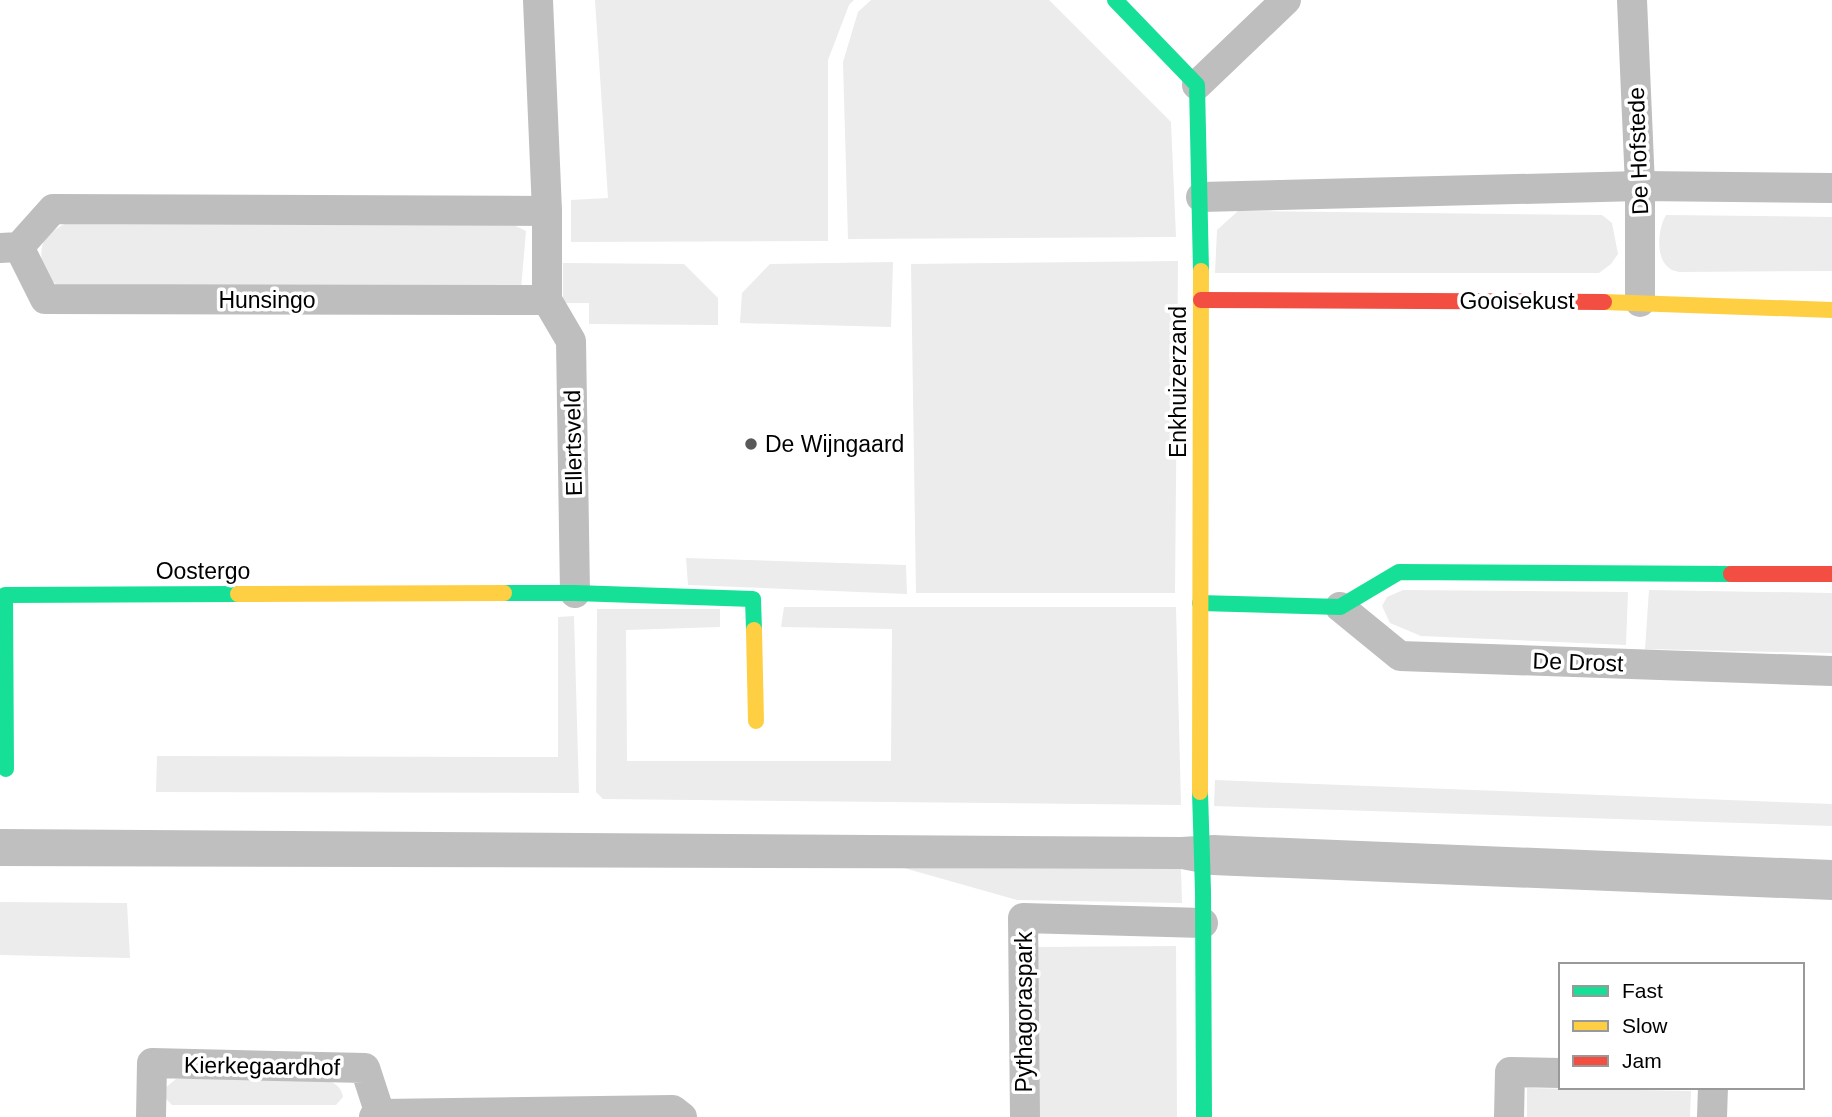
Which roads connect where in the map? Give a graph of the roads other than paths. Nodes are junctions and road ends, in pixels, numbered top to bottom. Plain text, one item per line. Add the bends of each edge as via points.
1 (538, 0) edge
2 (1115, 0) edge
3 (1286, 0) edge
4 (1632, 0) edge
5 (1197, 85) junction
6 (1640, 186) junction
7 (1832, 188) edge
8 (1201, 197) junction
9 (547, 211) junction
10 (10, 248) edge
11 (547, 300) junction
12 (1201, 300) junction
13 (1640, 302) junction
14 (1832, 310) edge
15 (1832, 574) edge
16 (575, 593) junction
17 (3, 595) edge
18 (1200, 603) junction
19 (1340, 607) junction
20 (1832, 671) edge
21 (756, 720) dead end
22 (6, 769) dead end
23 (1203, 923) junction
24 (1559, 1073) edge
25 (1713, 1089) edge
26 (377, 1115) edge
27 (151, 1117) edge
28 (682, 1117) edge
29 (1025, 1117) edge
30 (1204, 1117) edge
31 (1509, 1117) edge
32 (1712, 1117) edge

1 - 9 street
2 - 5 street
3 - 5 street
4 - 6 street, De Hofstede
5 - 8 street, Enkhuizerzand
6 - 7 street
6 - 8 street
6 - 13 street, De Hofstede
8 - 12 street, Enkhuizerzand
9 - 10 street, Hunsingo via 53,209
9 - 11 street
10 - 11 street, Hunsingo via 45,299
11 - 16 street, Ellertsveld via 571,341
12 - 13 street, Gooisekust
12 - 18 street, Enkhuizerzand
13 - 14 street, Gooisekust
15 - 19 street via 1399,572
16 - 17 street, Oostergo
16 - 21 street via 753,599
17 - 22 street, Oostergo
18 - 19 street
18 - 23 street, Enkhuizerzand
19 - 20 street, De Drost via 1400,656
23 - 29 street, Pythagoraspark via 1023,918
23 - 30 street
24 - 31 street via 1510,1072
25 - 32 street
26 - 27 street, Kierkegaardhof via 365,1068 152,1063
26 - 28 street, Kierkegaardhof via 673,1110

